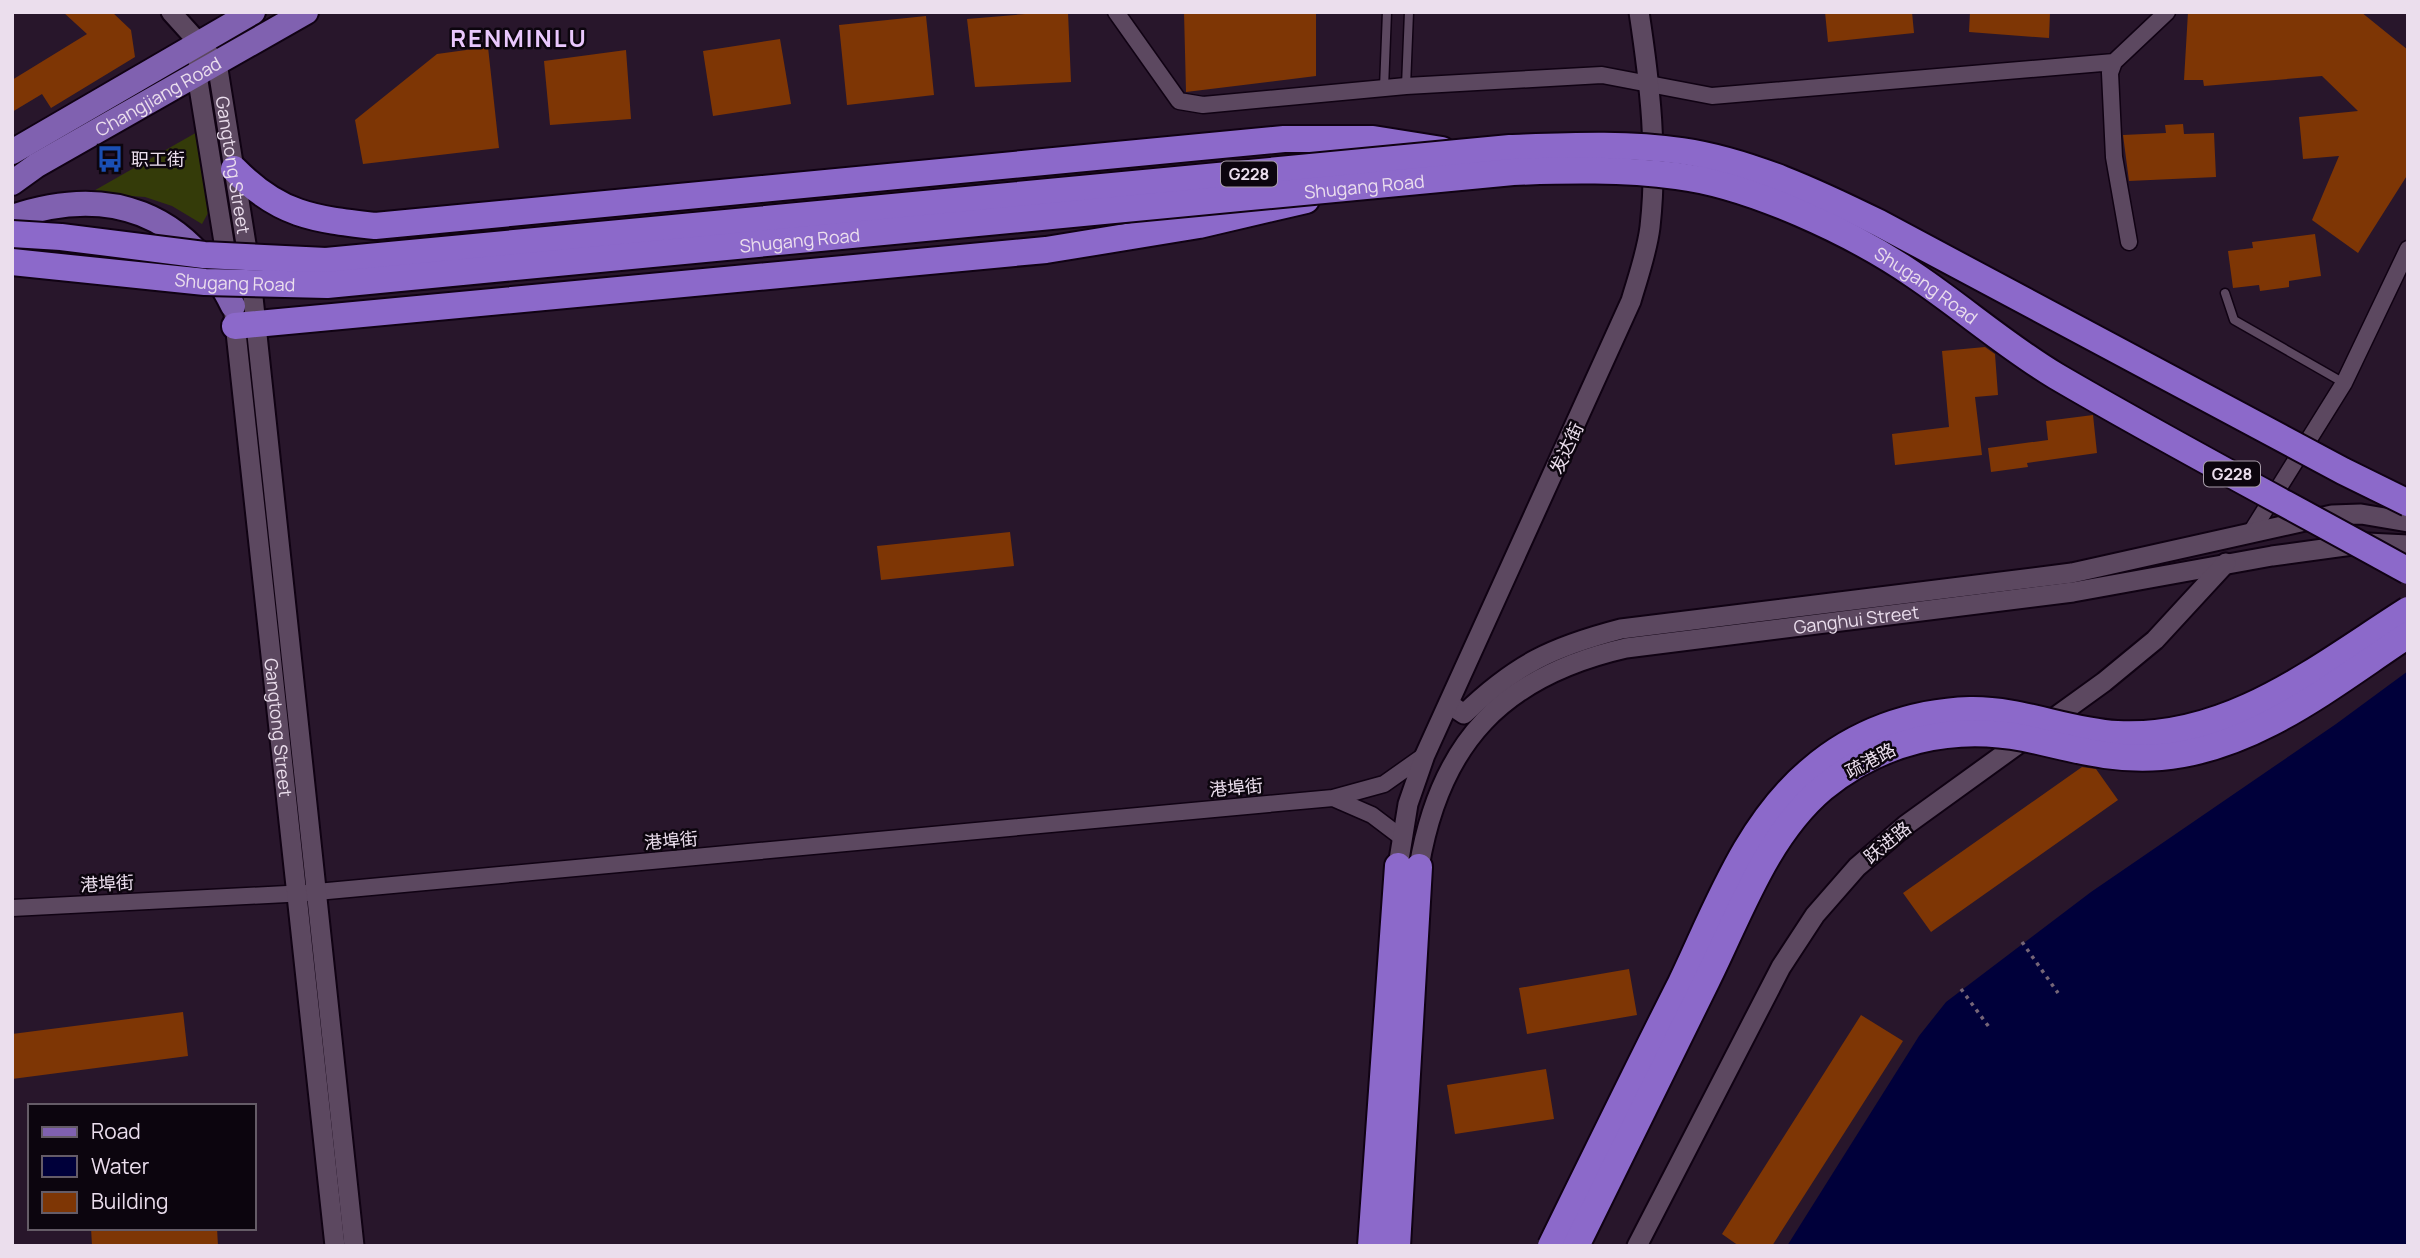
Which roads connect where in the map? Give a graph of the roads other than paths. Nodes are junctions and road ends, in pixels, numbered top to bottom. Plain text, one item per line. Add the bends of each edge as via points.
1 (171, 12) edge
2 (253, 12) edge
3 (306, 12) edge
4 (1116, 12) edge
5 (1387, 12) edge
6 (1409, 12) edge
7 (1639, 12) edge
8 (2167, 12) edge
9 (201, 43) junction
10 (2114, 62) junction
11 (207, 69) junction
12 (1650, 85) junction
13 (1406, 86) junction
14 (1384, 88) junction
15 (12, 152) edge
16 (1461, 153) junction
17 (234, 169) junction
18 (12, 183) edge
19 (1369, 186) junction
20 (12, 218) edge
21 (12, 234) edge
22 (2129, 242) dead end
23 (2408, 249) edge
24 (12, 262) edge
25 (2225, 293) dead end
26 (241, 318) junction
27 (2344, 383) junction
28 (2408, 503) edge
29 (2408, 522) edge
30 (2250, 534) junction
31 (2408, 545) edge
32 (2225, 564) junction
33 (2408, 572) edge
34 (2408, 610) edge
35 (2408, 635) edge
36 (1464, 714) junction
37 (1425, 755) junction
38 (1333, 797) junction
39 (1401, 837) junction
40 (1409, 867) junction
41 (307, 893) junction
42 (12, 908) edge
43 (335, 1246) edge
44 (354, 1246) edge
45 (1371, 1246) edge
46 (1397, 1246) edge
47 (1551, 1246) edge
48 (1576, 1246) edge
49 (1637, 1246) edge

1 - 9 street
2 - 9 main road, Changjiang Road
3 - 11 main road, Changjiang Road
4 - 14 street via 1179,101 1203,105
5 - 14 lane
6 - 13 lane
7 - 12 street, 发达街
8 - 10 street
9 - 11 street
9 - 15 main road, Changjiang Road
10 - 12 street via 1712,96
10 - 22 street via 2110,73 2114,157
11 - 17 street, Gangtong Street
11 - 18 main road, Changjiang Road
11 - 26 street, Gangtong Street
12 - 13 street via 1602,75
12 - 36 street, 发达街 via 1654,162 1650,230 1631,301
13 - 14 street
16 - 17 highway, bridge via 1373,139 1284,139 375,226 287,209 257,193
16 - 21 highway, Shugang Road / G228, bridge via 326,261 204,255
16 - 28 highway, Shugang Road / G228, bridge via 1594,145 1684,151 1809,190
17 - 26 street, Gangtong Street
19 - 24 highway, Shugang Road / G228, bridge via 327,285 205,282
19 - 26 highway, bridge via 1199,225 1046,250
19 - 33 highway, Shugang Road / G228, bridge via 1595,169 1679,176 1744,193 1869,247 2055,376
20 - 26 main road via 46,206 90,201 129,209 165,225 197,250
23 - 27 street
25 - 27 lane via 2234,320
26 - 41 street, Gangtong Street
27 - 30 street
29 - 30 street, Ganghui Street via 2361,514 2332,515
30 - 32 street, 跃进路
30 - 36 street, Ganghui Street via 2072,573 1620,629 1575,641 1526,662
31 - 32 street, Ganghui Street via 2367,543
32 - 36 street, Ganghui Street via 2073,592 1626,648 1586,657 1548,673 1509,698
32 - 49 street, 跃进路 via 2155,640 1906,825 1857,867 1815,915 1781,967
34 - 47 highway, bridge via 2256,705 2195,727 2118,734 2003,711 1970,710 1897,721 1836,750 1783,796 1740,861
35 - 48 highway, 疏港路, bridge via 2275,720 2202,750 2113,758 1969,732 1904,743 1847,771 1800,811 1760,873
36 - 37 street, 发达街
36 - 40 street, Ganghui Street via 1453,761
37 - 38 street, 港埠街 via 1384,784
37 - 39 street, 发达街
38 - 39 street via 1372,815
38 - 41 street, 港埠街
39 - 40 street, 发达街
40 - 45 highway
40 - 46 highway
41 - 42 street, 港埠街
41 - 43 street, Gangtong Street
41 - 44 street, Gangtong Street

